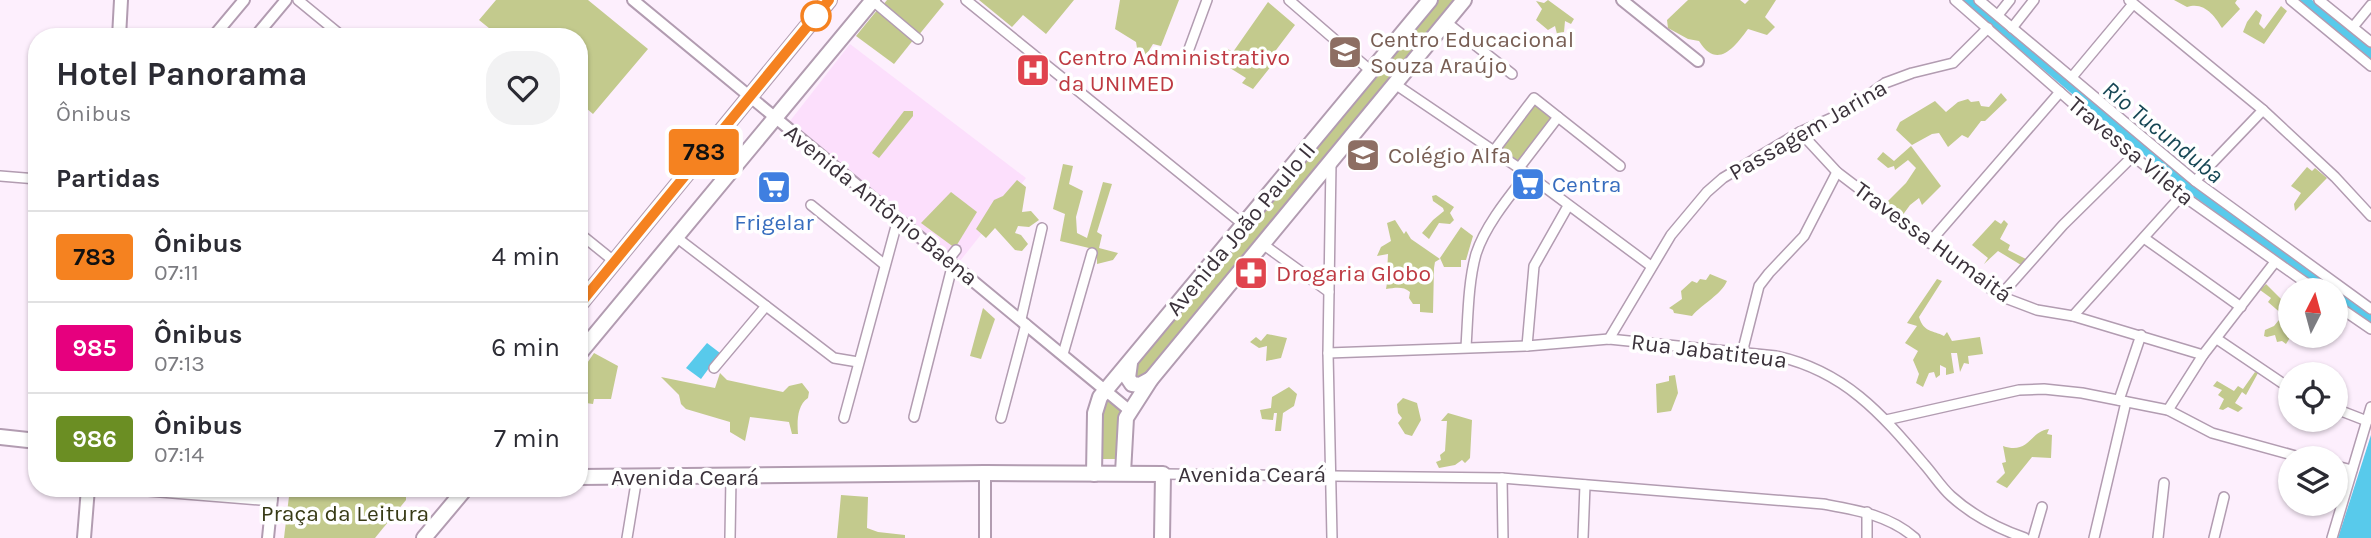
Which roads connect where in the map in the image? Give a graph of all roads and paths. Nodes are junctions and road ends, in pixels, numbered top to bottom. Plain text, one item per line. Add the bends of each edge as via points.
1 (121, 0) edge
2 (244, 0) edge
3 (286, 0) edge
4 (298, 0) edge
5 (633, 0) edge
6 (829, 0) edge
7 (966, 0) edge
8 (1207, 0) edge
9 (1290, 0) edge
10 (1430, 0) edge
11 (1464, 0) edge
12 (1622, 0) edge
13 (1955, 0) edge
14 (1979, 0) edge
15 (2010, 0) edge
16 (2034, 0) edge
17 (2291, 0) edge
18 (2319, 0) edge
19 (873, 1) edge
20 (2131, 2) edge
21 (2371, 5) edge
22 (1998, 15) junction
23 (1446, 22) junction
24 (2353, 27) junction
25 (119, 28) edge
26 (221, 28) edge
27 (263, 28) edge
28 (332, 28) edge
29 (1988, 28) junction
30 (2012, 28) junction
31 (919, 39) dead end
32 (2371, 42) edge
33 (1189, 49) dead end
34 (1698, 61) dead end
35 (2371, 65) edge
36 (1371, 71) junction
37 (1512, 74) dead end
38 (2072, 77) junction
39 (1395, 84) junction
40 (2060, 92) junction
41 (749, 96) junction
42 (2263, 110) junction
43 (1558, 117) junction
44 (776, 118) junction
45 (1800, 132) junction
46 (1493, 152) junction
47 (2133, 156) junction
48 (1331, 163) junction
49 (1620, 166) dead end
50 (1522, 172) junction
51 (1837, 172) junction
52 (0, 176) edge
53 (28, 178) edge
54 (2196, 181) junction
55 (2182, 195) junction
56 (811, 205) dead end
57 (1568, 206) junction
58 (2371, 216) edge
59 (898, 219) junction
60 (1244, 225) junction
61 (1042, 228) dead end
62 (676, 237) junction
63 (2144, 238) junction
64 (588, 240) edge
65 (1929, 243) junction
66 (1264, 245) junction
67 (956, 250) dead end
68 (1092, 253) dead end
69 (615, 262) junction
70 (950, 262) junction
71 (2274, 262) junction
72 (885, 265) junction
73 (1651, 266) junction
74 (2298, 278) edge
75 (1329, 292) junction
76 (588, 294) edge
77 (2000, 296) junction
78 (766, 306) junction
79 (2241, 307) junction
80 (2371, 309) edge
81 (2348, 313) edge
82 (2073, 316) junction
83 (1023, 321) junction
84 (2371, 329) edge
85 (2141, 335) junction
86 (1609, 339) junction
87 (2217, 339) junction
88 (588, 343) edge
89 (1527, 346) junction
90 (1466, 347) junction
91 (1328, 353) junction
92 (1742, 353) junction
93 (1063, 354) junction
94 (2203, 355) junction
95 (858, 362) junction
96 (1130, 363) junction
97 (714, 368) dead end
98 (1151, 379) junction
99 (2278, 380) edge
100 (1106, 390) junction
101 (2123, 401) junction
102 (2371, 407) edge
103 (1129, 410) junction
104 (2168, 410) junction
105 (2348, 414) edge
106 (914, 417) dead end
107 (844, 418) dead end
108 (1001, 418) dead end
109 (1886, 420) junction
110 (2367, 421) junction
111 (0, 438) edge
112 (28, 440) edge
113 (2278, 451) edge
114 (2348, 469) edge
115 (2352, 470) junction
116 (985, 473) junction
117 (1123, 473) junction
118 (1094, 474) junction
119 (1163, 474) junction
120 (1332, 474) junction
121 (588, 477) edge
122 (637, 477) junction
123 (730, 477) junction
124 (1502, 478) junction
125 (2164, 483) dead end
126 (1585, 485) junction
127 (87, 497) edge
128 (222, 497) edge
129 (272, 497) edge
130 (458, 497) edge
131 (2224, 497) dead end
132 (272, 501) junction
133 (2042, 507) dead end
134 (1867, 512) junction
135 (84, 538) edge
136 (268, 538) edge
137 (424, 538) edge
138 (627, 538) edge
139 (730, 538) edge
140 (985, 538) edge
141 (1162, 538) edge
142 (1332, 538) edge
143 (1503, 538) edge
144 (1583, 538) edge
145 (1867, 538) edge
146 (1915, 538) edge
147 (2025, 538) edge
148 (2033, 538) edge
149 (2094, 538) edge
150 (2158, 538) edge
151 (2214, 538) edge
152 (2332, 538) edge

1 - 25 main road
2 - 26 street
3 - 27 street
4 - 28 street
5 - 41 street, Avenida Antônio Baena
6 - 41 main road
7 - 60 street
8 - 33 street
9 - 36 street
10 - 36 main road, Avenida João Paulo II
11 - 23 main road, Avenida João Paulo II
12 - 34 street
13 - 29 street, Travessa Vileta
14 - 22 street, Travessa Vileta
15 - 22 street
16 - 30 street
17 - 35 street
18 - 24 street
19 - 31 street
19 - 44 main road
20 - 38 street
20 - 42 street
21 - 24 street
22 - 30 street, Travessa Vileta
23 - 37 street
23 - 39 main road, Avenida João Paulo II
24 - 32 street
29 - 40 street, Travessa Vileta
29 - 45 street, Passagem Jarina via 1953,63 1885,83 1845,113
30 - 38 street, Travessa Vileta
36 - 60 main road, Avenida João Paulo II
38 - 54 street, Travessa Vileta
39 - 46 street
39 - 48 main road, Avenida João Paulo II
40 - 47 street, Travessa Vileta
40 - 65 street
41 - 44 street, Avenida Antônio Baena
41 - 69 main road
42 - 54 street
42 - 58 street
43 - 46 street via 1534,98
43 - 49 street
43 - 50 street
44 - 59 street, Avenida Antônio Baena
44 - 62 main road
45 - 51 street, Travessa Humaitá
45 - 73 street, Passagem Jarina via 1723,178 1671,235
46 - 50 street
47 - 55 street, Travessa Vileta
47 - 77 street
48 - 66 main road, Avenida João Paulo II
48 - 75 street
50 - 57 street
50 - 90 street via 1476,253
51 - 65 street, Travessa Humaitá
51 - 92 street via 1804,236 1759,286
52 - 53 street
54 - 80 street, Travessa Vileta
55 - 63 street
55 - 71 street, Travessa Vileta
56 - 72 street
57 - 73 street
57 - 89 street via 1534,266
59 - 70 street, Avenida Antônio Baena
59 - 72 street
60 - 96 main road, Avenida João Paulo II
61 - 83 street
62 - 78 street
62 - 88 main road
63 - 79 street
63 - 82 street
64 - 69 street
65 - 77 street, Travessa Humaitá
66 - 75 street
66 - 98 main road, Avenida João Paulo II
67 - 70 street
68 - 93 street
69 - 76 main road
70 - 83 street, Avenida Antônio Baena
70 - 106 street
71 - 74 street, Travessa Vileta
71 - 79 street
72 - 95 street
73 - 86 street, Passagem Jarina
75 - 91 street
77 - 82 street, Travessa Humaitá via 2037,310
78 - 95 street via 834,358
78 - 97 street
79 - 87 street
81 - 84 street
82 - 85 street, Travessa Humaitá
83 - 93 street, Avenida Antônio Baena
83 - 108 street
85 - 94 street, Travessa Humaitá
85 - 101 street
86 - 89 street, Rua Jabatiteua
86 - 92 street, Rua Jabatiteua
87 - 94 street
87 - 99 street
89 - 90 street, Rua Jabatiteua
90 - 91 street, Rua Jabatiteua
91 - 120 street
92 - 109 street, Rua Jabatiteua via 1810,366 1860,395
93 - 100 street, Avenida Antônio Baena
94 - 104 street
95 - 107 street
96 - 98 main road via 1132,384
96 - 100 main road, Avenida João Paulo II
98 - 103 main road, Avenida João Paulo II
100 - 103 street, Avenida Antônio Baena
100 - 118 main road, Avenida João Paulo II via 1096,407
101 - 104 street
101 - 109 street via 2019,390
101 - 149 street
102 - 110 street
103 - 117 main road, Avenida João Paulo II via 1124,424
104 - 113 street via 2212,433
105 - 110 street
109 - 147 street, Rua Jabatiteua via 1952,496 1990,524
110 - 115 street
111 - 112 main road
114 - 115 street
115 - 152 street
116 - 118 main road, Avenida Ceará
116 - 123 main road, Avenida Ceará
116 - 140 street
117 - 118 main road, Avenida Ceará
117 - 119 main road, Avenida Ceará
119 - 120 street, Avenida Ceará
119 - 141 main road
120 - 124 street, Avenida Ceará
120 - 142 street
121 - 122 main road, Avenida Ceará
122 - 123 main road, Avenida Ceará
122 - 138 street
123 - 139 street
124 - 126 street, Avenida Ceará
124 - 143 street
125 - 150 street
126 - 134 street, Avenida Ceará via 1823,504
126 - 144 street
127 - 135 main road
128 - 132 street
129 - 132 street
130 - 137 main road
131 - 151 street
132 - 136 street
133 - 148 street
134 - 145 street
134 - 146 street, Avenida Ceará via 1903,527

